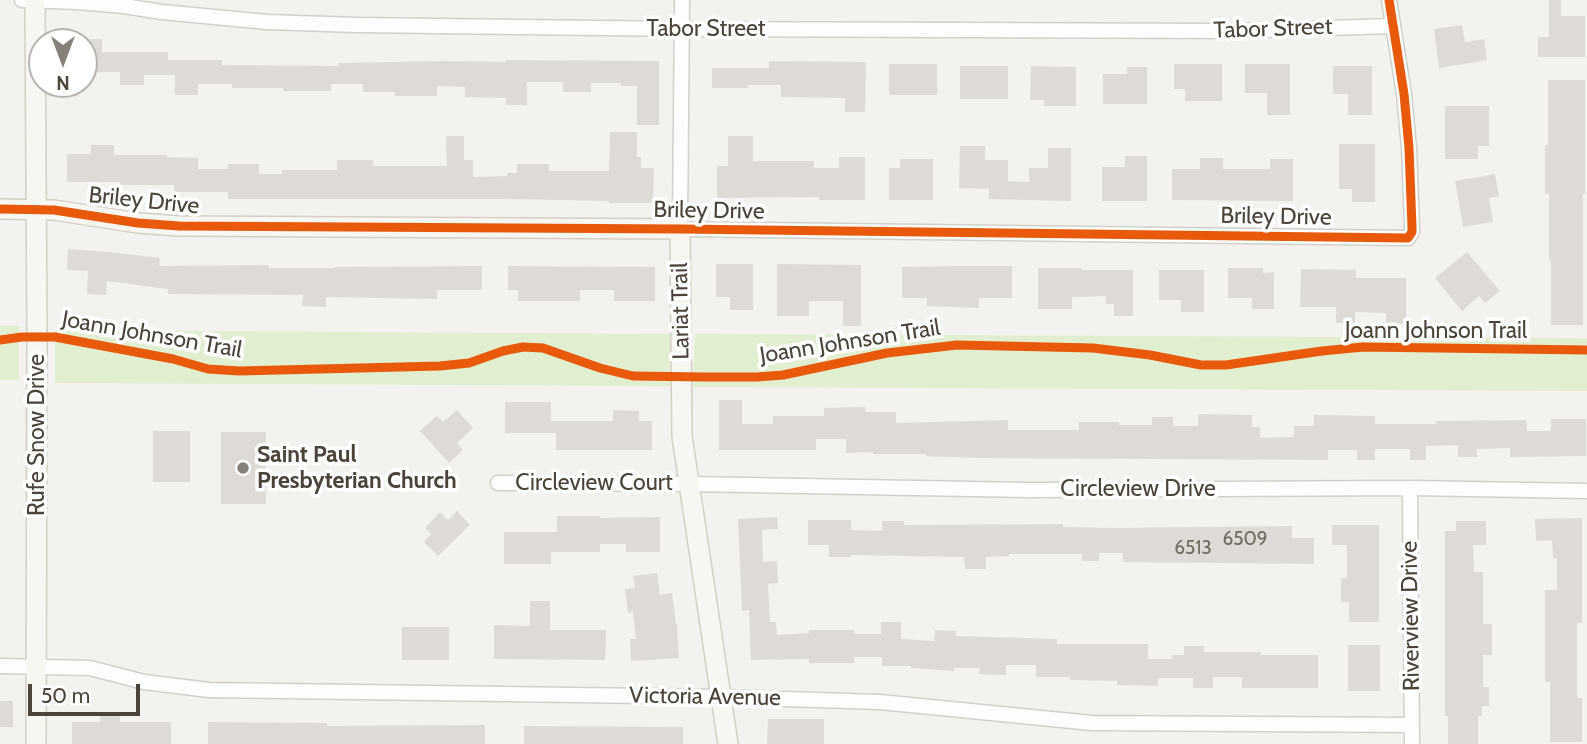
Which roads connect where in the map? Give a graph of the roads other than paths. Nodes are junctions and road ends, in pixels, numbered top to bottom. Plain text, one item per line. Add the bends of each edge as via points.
1 (22, 0) edge
2 (36, 0) edge
3 (682, 0) edge
4 (1389, 0) edge
5 (1392, 26) junction
6 (682, 29) junction
7 (0, 209) edge
8 (36, 209) junction
9 (680, 229) junction
10 (498, 482) dead end
11 (690, 484) junction
12 (1410, 488) junction
13 (1587, 491) edge
14 (0, 666) edge
15 (36, 667) junction
16 (721, 697) junction
17 (1412, 725) junction
18 (36, 744) edge
19 (728, 744) edge
20 (1412, 744) edge

1 - 2 street, Tabor Street
2 - 6 street, Tabor Street via 267,22
2 - 8 street, Rufe Snow Drive
3 - 6 street, Lariat Trail
4 - 5 street
5 - 6 street, Tabor Street via 1229,31
5 - 9 street, Briley Drive via 1409,148 1412,232 1408,238
6 - 9 street, Lariat Trail
7 - 8 street, Briley Drive
8 - 9 street, Briley Drive via 179,226
8 - 15 street, Rufe Snow Drive
9 - 11 street, Lariat Trail via 682,436
10 - 11 street, Circleview Court
11 - 12 street, Circleview Drive via 1028,490
11 - 16 street, Lariat Trail
12 - 13 street, Circleview Drive
12 - 17 street, Riverview Drive
14 - 15 street, Victoria Avenue
15 - 16 street, Victoria Avenue via 90,668 144,682 209,690
15 - 18 street, Rufe Snow Drive
16 - 17 street, Victoria Avenue via 880,702 1092,723
16 - 19 street, Lariat Trail
17 - 20 street, Riverview Drive

